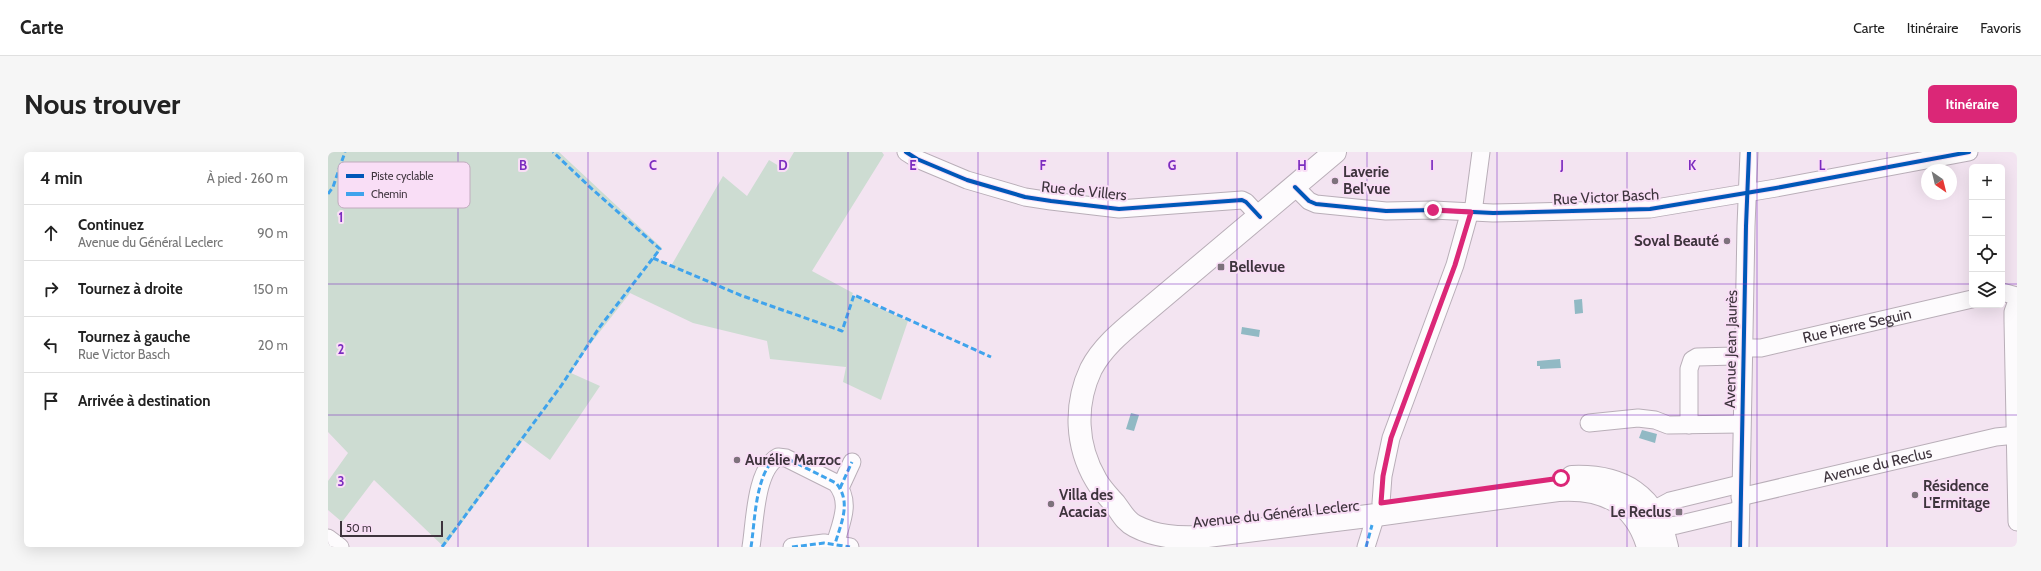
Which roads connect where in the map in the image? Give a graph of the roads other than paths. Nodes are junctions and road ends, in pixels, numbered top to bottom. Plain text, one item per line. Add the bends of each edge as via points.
1 (906, 152) edge
2 (1335, 152) edge
3 (1481, 152) edge
4 (1749, 152) edge
5 (1969, 152) edge
6 (1295, 187) junction
7 (1748, 193) junction
8 (1471, 212) junction
9 (1260, 217) junction
10 (2005, 293) edge
11 (2017, 296) edge
12 (1969, 300) edge
13 (2017, 301) edge
14 (1742, 351) junction
15 (1589, 423) dead end
16 (1741, 424) junction
17 (1689, 425) junction
18 (2016, 435) junction
19 (852, 462) dead end
20 (840, 488) junction
21 (1740, 497) junction
22 (1378, 509) junction
23 (2017, 522) edge
24 (1651, 530) edge
25 (328, 538) edge
26 (843, 545) edge
27 (340, 547) edge
28 (751, 547) edge
29 (792, 547) edge
30 (1366, 547) edge
31 (1740, 547) edge

1 - 9 street, Rue de Villers via 967,180 1024,197 1120,209 1242,200
2 - 6 main road, Avenue du Général Leclerc
3 - 8 street
4 - 7 street, Avenue Jean Jaurès
5 - 7 street, Rue Victor Basch
6 - 8 street, Rue Victor Basch via 1309,201 1322,205 1386,211
6 - 9 main road, Avenue du Général Leclerc
7 - 8 street, Rue Victor Basch via 1650,209 1544,213
7 - 14 street, Avenue Jean Jaurès
8 - 22 street via 1455,265 1391,438
9 - 22 main road, Avenue du Général Leclerc via 1114,339 1101,354 1091,370 1081,400 1080,432 1091,471 1115,505 1168,523 1226,523
10 - 11 street
12 - 14 street, Rue Pierre Seguin
13 - 18 street via 2013,321
14 - 16 street, Avenue Jean Jaurès
14 - 17 street, Avenue Jean Jaurès via 1735,356 1697,357 1692,360 1689,369
15 - 17 street, Avenue Jean Jaurès via 1647,418 1668,425
16 - 17 street, Avenue Jean Jaurès
16 - 21 street, Avenue Jean Jaurès
18 - 21 street, Avenue du Reclus via 1996,437
18 - 23 street
19 - 20 street
20 - 26 street via 844,497 845,513
20 - 28 street via 836,483 786,458 774,459 764,474 759,490
21 - 24 street, Avenue du Reclus
21 - 24 street, Avenue du Reclus via 1670,501
21 - 31 street, Avenue Jean Jaurès
22 - 24 main road, Avenue du Général Leclerc via 1561,478 1593,477 1604,478 1633,490
22 - 30 street
25 - 27 street
26 - 29 street via 811,544

